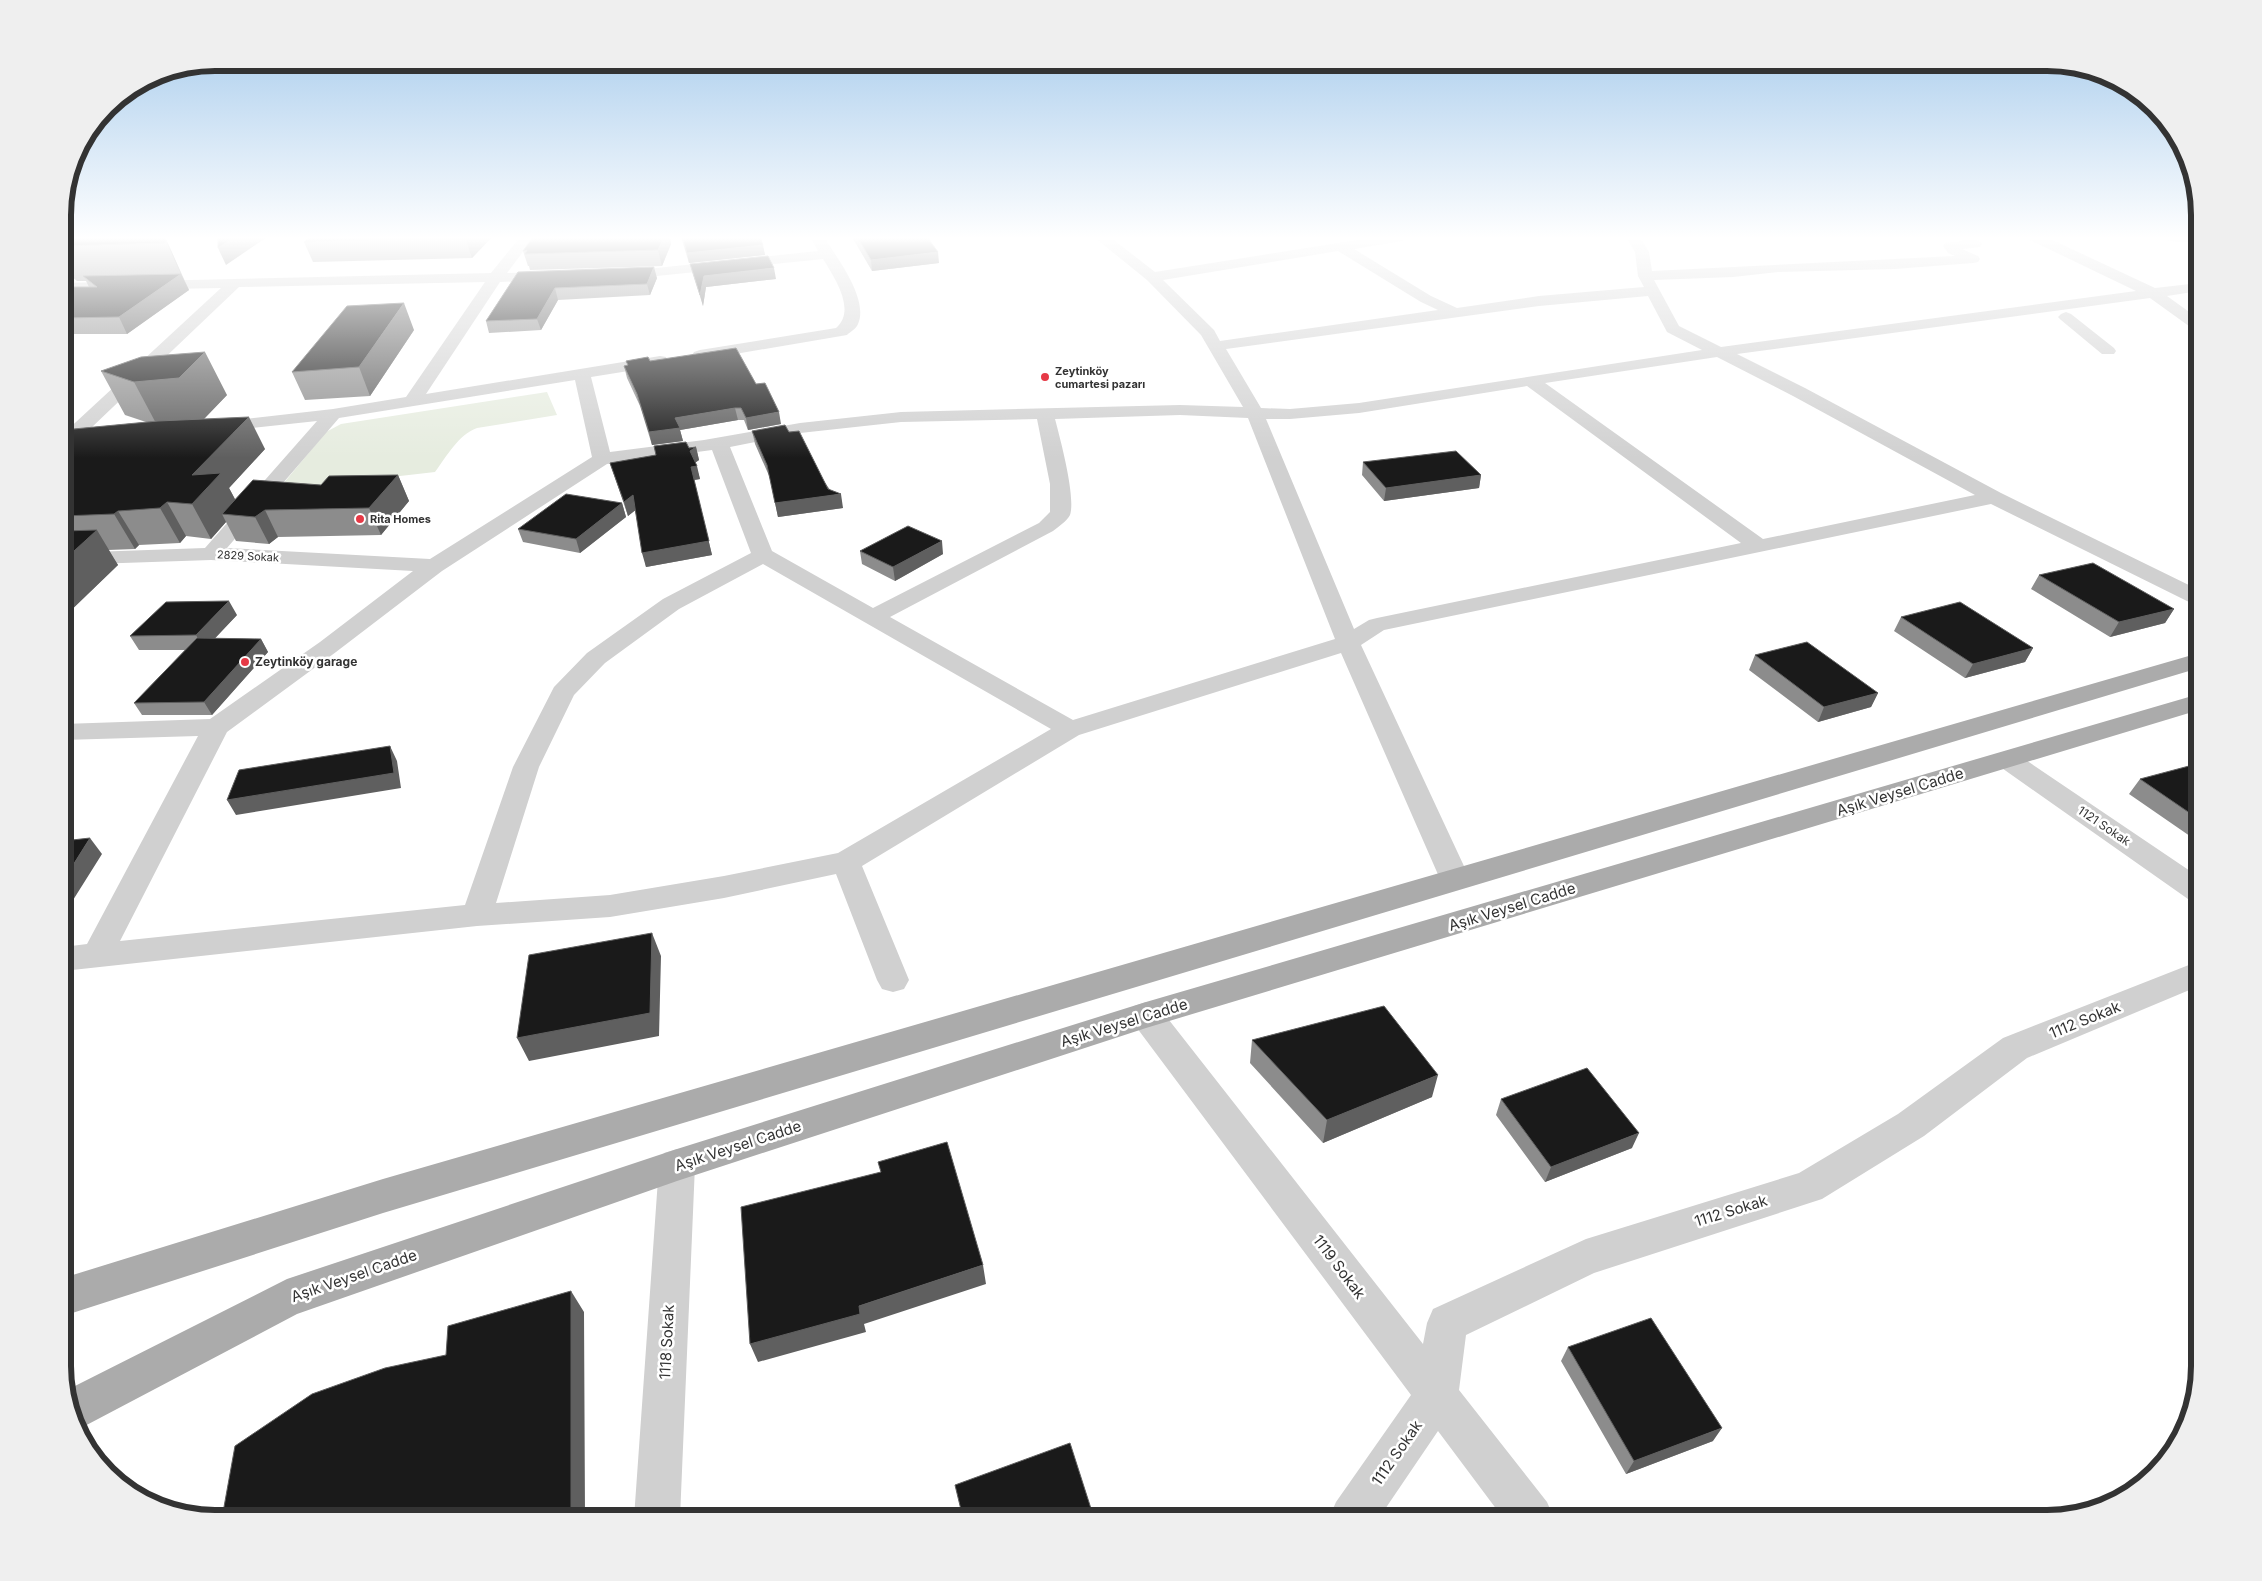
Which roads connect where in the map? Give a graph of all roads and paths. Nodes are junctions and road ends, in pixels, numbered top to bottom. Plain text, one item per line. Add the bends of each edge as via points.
1 (205, 311) edge
2 (472, 311) edge
3 (852, 311) edge
4 (1186, 311) edge
5 (1450, 311) edge
6 (1470, 311) edge
7 (1663, 311) edge
8 (2018, 311) edge
9 (2179, 311) edge
10 (1454, 313) junction
11 (2066, 317) dead end
12 (2191, 320) edge
13 (1216, 346) junction
14 (2108, 351) dead end
15 (1720, 353) junction
16 (582, 374) junction
17 (1532, 382) junction
18 (412, 401) junction
19 (1255, 413) junction
20 (334, 414) junction
21 (1045, 414) junction
22 (199, 429) edge
23 (72, 437) edge
24 (92, 441) edge
25 (719, 443) junction
26 (72, 444) edge
27 (602, 460) junction
28 (1994, 498) junction
29 (1759, 546) junction
30 (212, 554) junction
31 (763, 555) junction
32 (72, 559) edge
33 (434, 566) junction
34 (2191, 594) edge
35 (873, 617) junction
36 (1348, 643) junction
37 (2191, 663) edge
38 (2191, 705) edge
39 (216, 727) junction
40 (1070, 729) junction
41 (72, 732) edge
42 (2008, 760) junction
43 (846, 862) junction
44 (1455, 879) junction
45 (2191, 885) edge
46 (477, 915) junction
47 (98, 954) junction
48 (72, 958) edge
49 (2191, 977) edge
50 (893, 980) dead end
51 (1146, 1015) junction
52 (677, 1165) junction
53 (72, 1294) edge
54 (1437, 1395) junction
55 (78, 1408) edge
56 (657, 1510) edge
57 (1358, 1510) edge
58 (1525, 1510) edge

1 - 23 street
2 - 18 street
3 - 16 street via 849,328 841,332
4 - 13 street
5 - 10 street
6 - 10 street
7 - 15 street via 1673,329
8 - 15 street
9 - 12 street
10 - 13 street
11 - 14 street
13 - 19 street
15 - 17 street
15 - 28 street
16 - 18 street
16 - 27 street
17 - 19 street via 1359,408 1290,414
17 - 29 street
18 - 20 street
19 - 21 street via 1180,410
19 - 36 street
20 - 22 street
20 - 30 street
21 - 25 street via 901,417 800,428
21 - 35 street via 1060,484 1060,514 1046,526
24 - 26 street
25 - 27 street
25 - 31 street
27 - 33 street
28 - 29 street
28 - 34 street
29 - 36 street via 1377,625
30 - 32 street, 2829 Sokak
30 - 33 street, 2829 Sokak
31 - 35 street
31 - 46 street via 671,604 596,658 563,692 526,767
33 - 39 street
35 - 40 street
36 - 40 street
36 - 44 street
37 - 44 main road
38 - 42 main road, Aşık Veysel Cadde
39 - 41 street
39 - 47 street
40 - 43 street
42 - 45 street, 1121 Sokak
42 - 51 main road, Aşık Veysel Cadde
43 - 46 street via 610,906
43 - 50 street
44 - 53 main road via 392,1193
46 - 47 street
47 - 48 street
49 - 54 street, 1112 Sokak via 2015,1048 1911,1126 1809,1187 1586,1256 1447,1323
51 - 52 main road, Aşık Veysel Cadde
51 - 54 street, 1119 Sokak
52 - 55 main road, Aşık Veysel Cadde via 287,1298
52 - 56 street, 1118 Sokak
54 - 57 street, 1112 Sokak
54 - 58 street, 1119 Sokak

